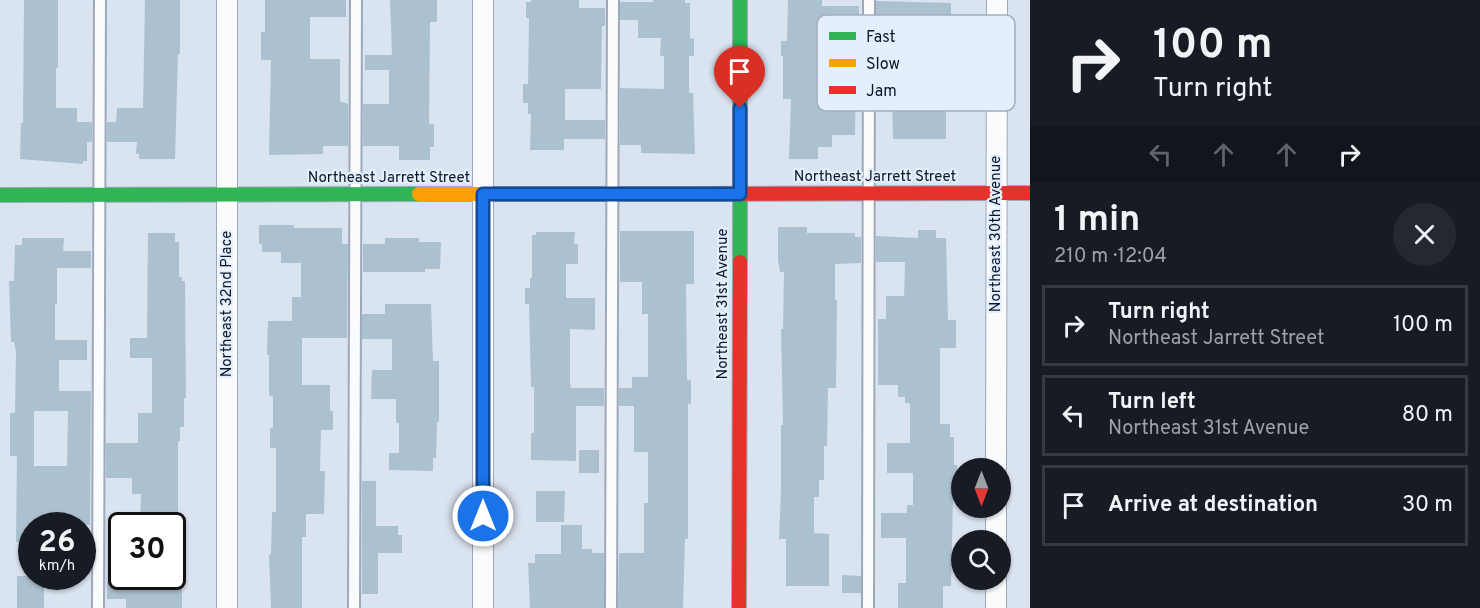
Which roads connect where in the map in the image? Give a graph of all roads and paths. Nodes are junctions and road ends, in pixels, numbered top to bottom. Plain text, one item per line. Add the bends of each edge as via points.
1 (100, 0) edge
2 (227, 0) edge
3 (356, 0) edge
4 (483, 0) edge
5 (613, 0) edge
6 (740, 0) edge
7 (869, 0) edge
8 (997, 0) edge
9 (869, 15) edge
10 (997, 15) edge
11 (868, 111) edge
12 (996, 111) edge
13 (996, 193) junction
14 (1030, 193) edge
15 (483, 194) junction
16 (613, 194) junction
17 (740, 194) junction
18 (868, 194) junction
19 (0, 195) edge
20 (100, 195) junction
21 (227, 195) junction
22 (357, 195) junction
23 (996, 458) edge
24 (996, 590) edge
25 (98, 608) edge
26 (227, 608) edge
27 (354, 608) edge
28 (483, 608) edge
29 (611, 608) edge
30 (739, 608) edge
31 (868, 608) edge
32 (996, 608) edge

1 - 20 lane
2 - 21 street, Northeast 32nd Place
3 - 22 lane
4 - 15 street
5 - 16 lane
6 - 17 street, Northeast 31st Avenue
7 - 9 lane
8 - 10 street, Northeast 30th Avenue
11 - 18 lane
12 - 13 street, Northeast 30th Avenue
13 - 14 street, Northeast Jarrett Street
13 - 18 street, Northeast Jarrett Street
13 - 23 street, Northeast 30th Avenue
15 - 16 street, Northeast Jarrett Street
15 - 22 street, Northeast Jarrett Street
15 - 28 street
16 - 17 street, Northeast Jarrett Street
16 - 29 lane
17 - 18 street, Northeast Jarrett Street
17 - 30 street, Northeast 31st Avenue
18 - 31 lane
19 - 20 street, Northeast Jarrett Street
20 - 21 street, Northeast Jarrett Street
20 - 25 lane
21 - 22 street, Northeast Jarrett Street
21 - 26 street, Northeast 32nd Place
22 - 27 lane
24 - 32 street

